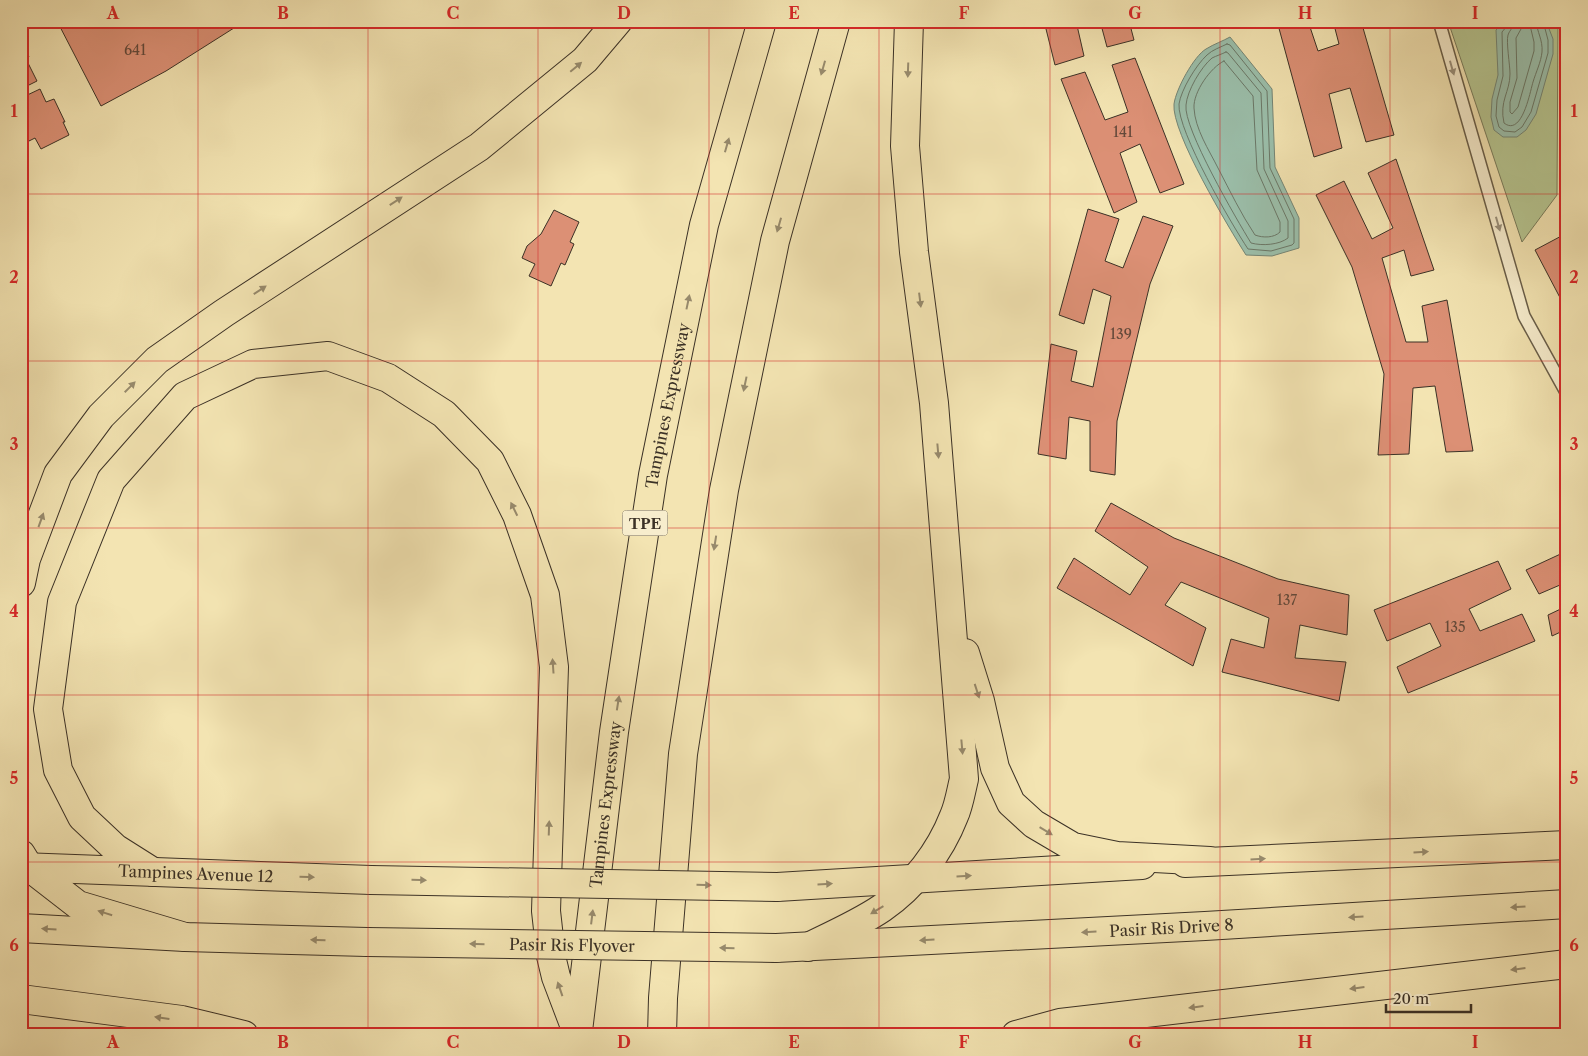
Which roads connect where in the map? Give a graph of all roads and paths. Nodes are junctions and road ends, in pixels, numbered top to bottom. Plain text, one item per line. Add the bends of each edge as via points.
1 (618, 21) edge
2 (762, 21) edge
3 (836, 21) edge
4 (909, 21) edge
5 (1439, 21) edge
6 (1567, 394) edge
7 (21, 583) edge
8 (951, 612) junction
9 (1567, 845) edge
10 (1210, 861) junction
11 (24, 862) edge
12 (153, 872) junction
13 (915, 879) junction
14 (1567, 904) edge
15 (21, 928) edge
16 (185, 936) junction
17 (808, 947) junction
18 (776, 948) joint
19 (1567, 964) edge
20 (21, 999) edge
21 (244, 1035) edge
22 (578, 1035) edge
23 (662, 1035) edge
24 (1016, 1035) edge

7 -> 1 main road via 26,559 58,474 101,416 157,360 479,147 585,60
22 -> 2 main road, Tampines Expressway / TPE via 614,732 653,475 704,225
3 -> 23 main road via 775,241 724,490 683,754
4 -> 8 main road via 905,146 914,252 934,403
5 -> 6 lane via 1524,316
8 -> 10 main road via 980,701 995,768 1010,803 1034,824 1073,847 1117,856
8 -> 13 main road via 964,779 955,815 938,849
10 -> 9 main road
13 -> 10 main road
11 - 12 main road, Tampines Avenue 12
16 -> 11 main road via 78,905
12 -> 13 main road, Tampines Avenue 12, bridge via 370,880 777,887
22 -> 12 main road via 556,977 546,911 554,667 544,595 517,515 490,461 444,414 388,378 328,356 253,364 185,396 111,480 62,602 48,709 58,770 82,818 115,848
13 -> 17 main road via 883,907
14 -> 17 main road, Pasir Ris Drive 8
16 -> 15 main road
18 -> 16 main road, Pasir Ris Flyover, bridge
17 - 18 main road, Pasir Ris Drive 8
19 -> 24 main road via 1060,1023
21 -> 20 main road via 182,1020

